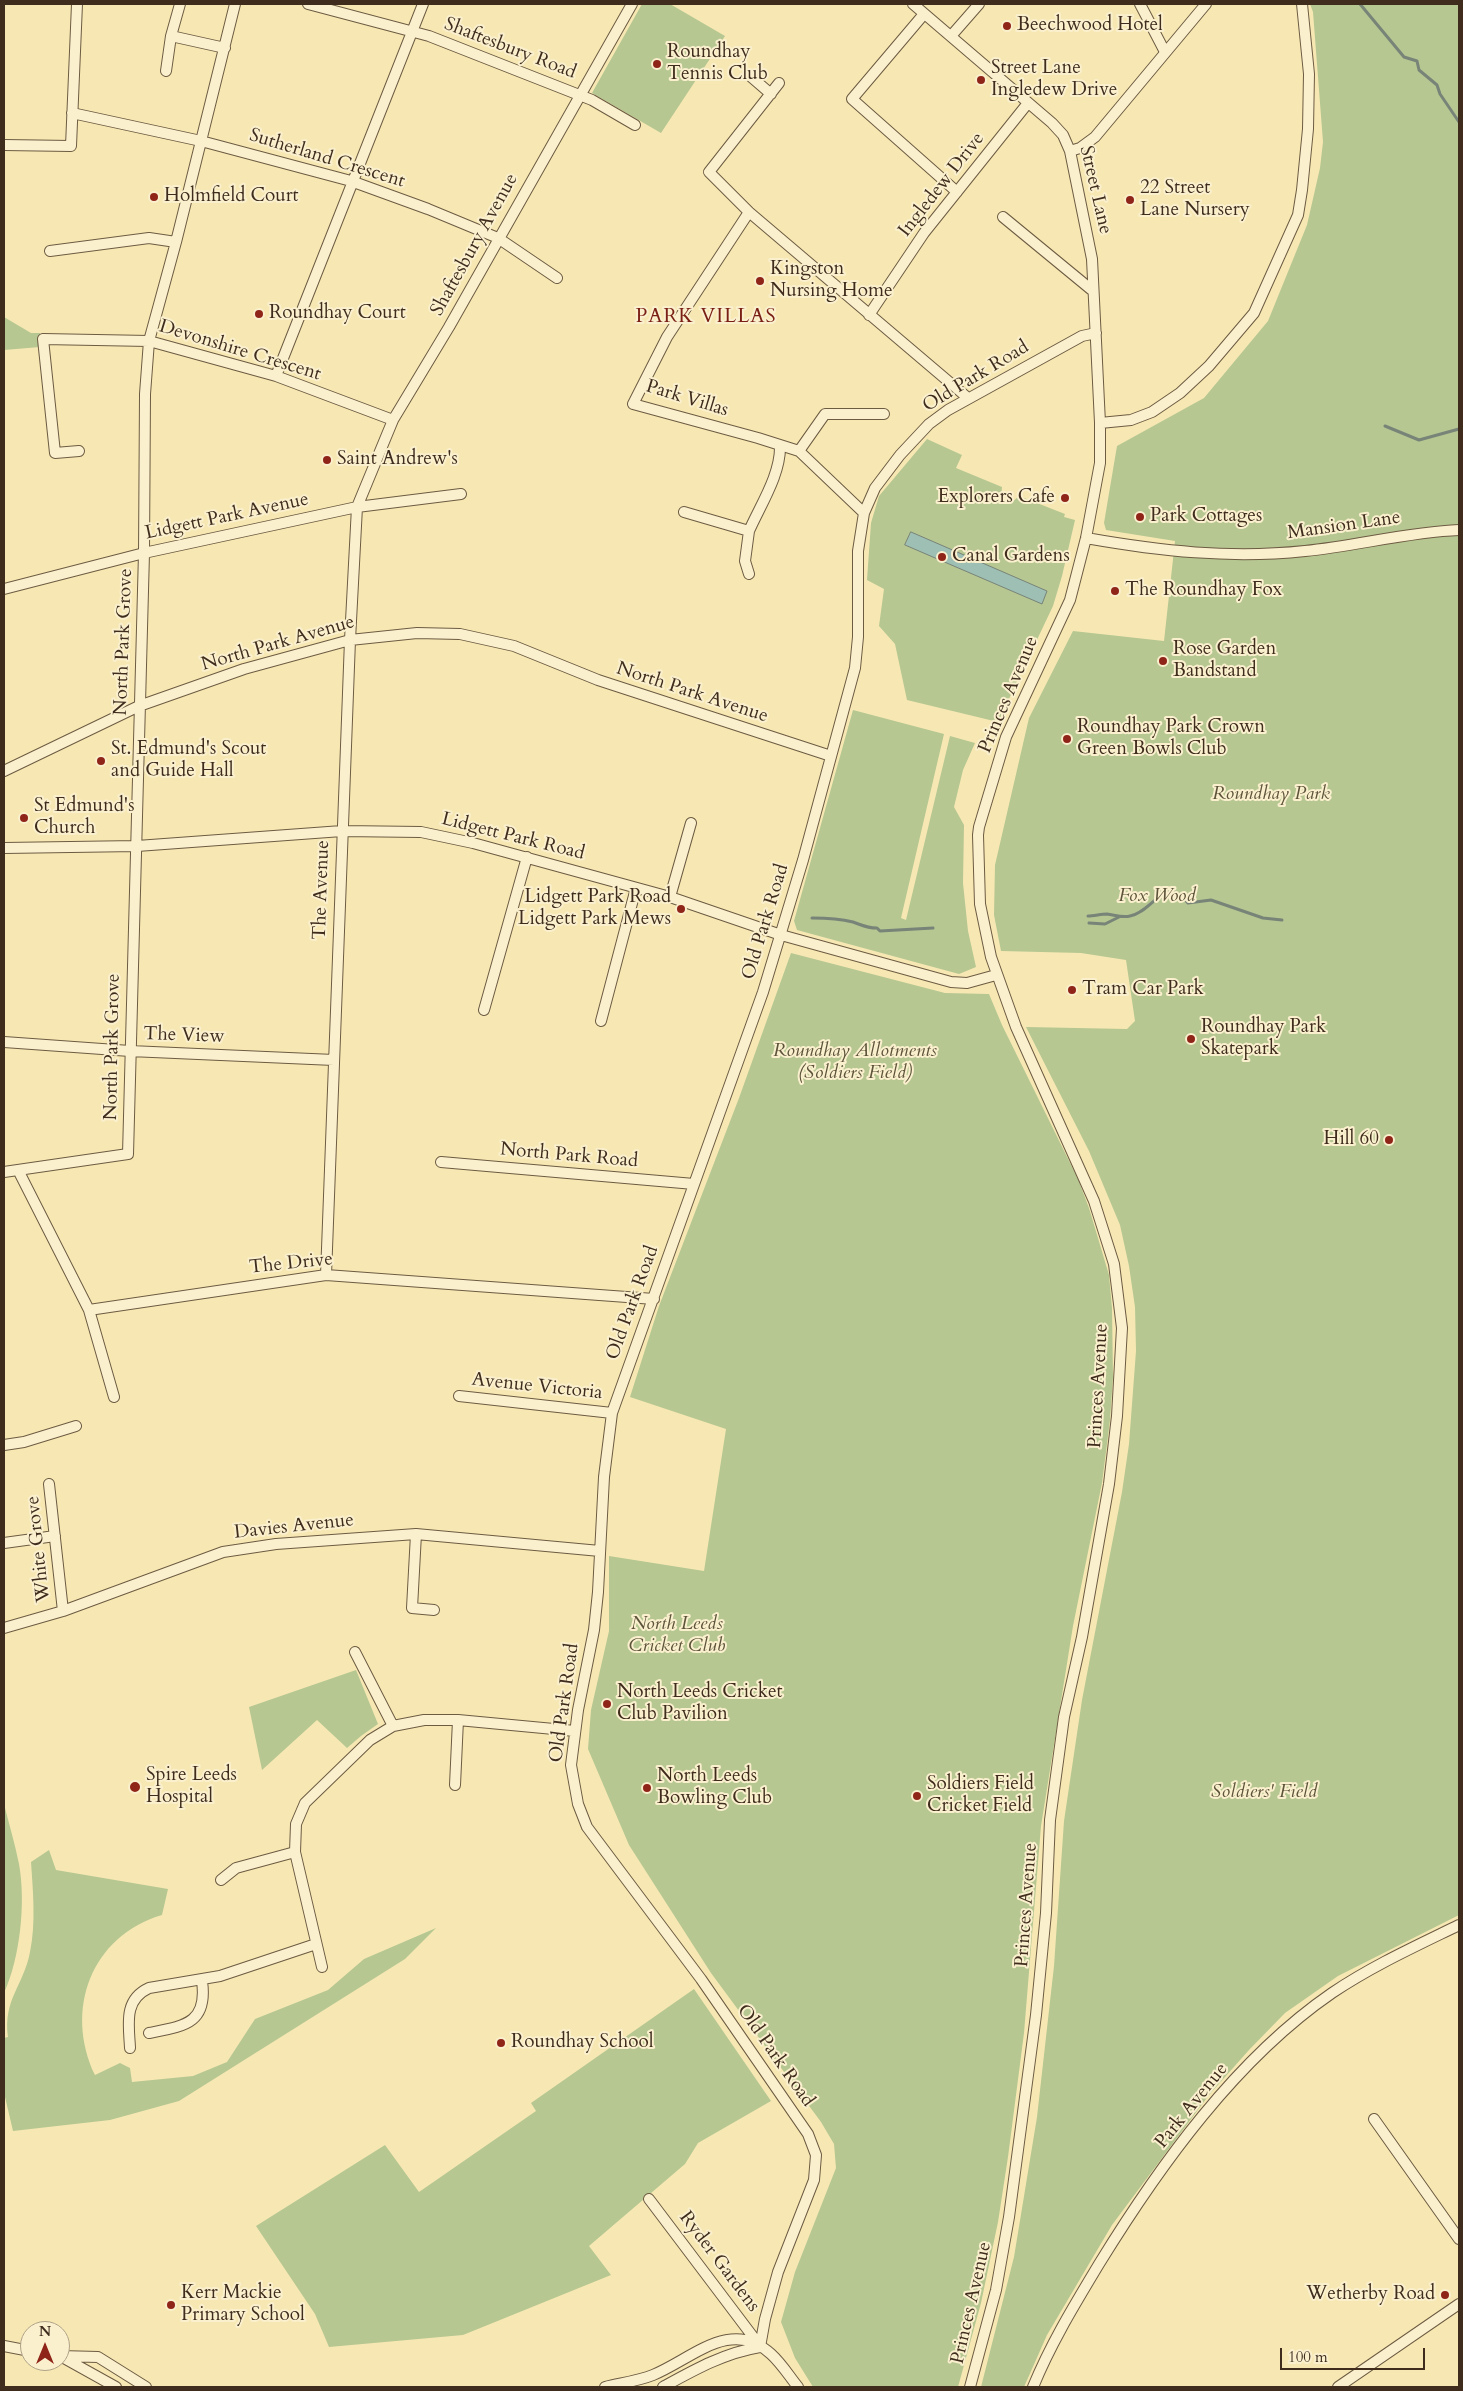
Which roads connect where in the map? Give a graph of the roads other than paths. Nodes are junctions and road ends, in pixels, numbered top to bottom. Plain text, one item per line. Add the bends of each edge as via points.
1 (77, 4) edge
2 (180, 4) edge
3 (235, 4) edge
4 (308, 4) edge
5 (423, 4) edge
6 (632, 4) edge
7 (914, 4) edge
8 (979, 4) edge
9 (1140, 4) edge
10 (1206, 4) edge
11 (1302, 4) edge
12 (325, 6) edge
13 (924, 14) junction
14 (412, 31) junction
15 (171, 36) junction
16 (951, 36) junction
17 (225, 48) junction
18 (1165, 52) junction
19 (166, 71) dead end
20 (749, 75) dead end
21 (779, 84) dead end
22 (771, 94) junction
23 (580, 95) junction
24 (1028, 103) junction
25 (72, 113) junction
26 (635, 125) dead end
27 (201, 141) junction
28 (4, 145) edge
29 (1070, 151) junction
30 (351, 181) junction
31 (957, 192) junction
32 (749, 212) junction
33 (1003, 217) dead end
34 (498, 238) junction
35 (176, 242) junction
36 (50, 252) dead end
37 (557, 278) dead end
38 (1093, 291) junction
39 (869, 315) junction
40 (1096, 333) junction
41 (149, 341) junction
42 (276, 376) junction
43 (968, 398) junction
44 (884, 414) dead end
45 (393, 420) junction
46 (1100, 422) junction
47 (780, 445) junction
48 (80, 451) dead end
49 (799, 452) junction
50 (461, 494) dead end
51 (357, 507) junction
52 (684, 512) dead end
53 (864, 513) junction
54 (1459, 530) edge
55 (749, 531) junction
56 (1086, 538) junction
57 (144, 553) junction
58 (749, 574) dead end
59 (4, 589) edge
60 (350, 640) junction
61 (139, 706) junction
62 (831, 756) junction
63 (4, 771) edge
64 (691, 824) dead end
65 (342, 831) junction
66 (137, 846) junction
67 (4, 848) edge
68 (527, 857) junction
69 (636, 888) junction
70 (670, 897) junction
71 (781, 935) junction
72 (996, 975) junction
73 (484, 1010) dead end
74 (601, 1021) dead end
75 (4, 1042) edge
76 (130, 1051) junction
77 (334, 1060) junction
78 (441, 1162) dead end
79 (18, 1170) junction
80 (4, 1172) edge
81 (694, 1184) junction
82 (326, 1275) junction
83 (654, 1298) junction
84 (89, 1310) junction
85 (459, 1396) dead end
86 (114, 1397) dead end
87 (612, 1413) junction
88 (76, 1426) dead end
89 (4, 1445) edge
90 (49, 1484) dead end
91 (416, 1534) junction
92 (54, 1536) junction
93 (4, 1543) edge
94 (600, 1551) junction
95 (434, 1610) dead end
96 (63, 1611) junction
97 (4, 1628) edge
98 (355, 1652) dead end
99 (458, 1720) junction
100 (393, 1726) junction
101 (575, 1731) junction
102 (455, 1785) dead end
103 (294, 1852) junction
104 (221, 1880) dead end
105 (1459, 1925) edge
106 (316, 1944) junction
107 (322, 1967) dead end
108 (202, 1981) junction
109 (149, 2033) dead end
110 (130, 2048) dead end
111 (1374, 2119) dead end
112 (649, 2199) dead end
113 (1458, 2234) edge
114 (1459, 2304) edge
115 (4, 2346) edge
116 (760, 2347) junction
117 (20, 2349) edge
118 (70, 2357) edge
119 (70, 2362) edge
120 (653, 2375) junction
121 (1351, 2384) edge
122 (116, 2387) edge
123 (146, 2387) edge
124 (605, 2387) edge
125 (658, 2387) edge
126 (663, 2387) edge
127 (798, 2387) edge
128 (970, 2387) edge
129 (1033, 2387) edge
130 (1338, 2387) edge

1 - 25 street
2 - 15 street
3 - 17 street, North Park Grove
4 - 12 street, Shaftesbury Road
5 - 14 street
6 - 23 street, Shaftesbury Avenue
7 - 13 street, Street Lane
8 - 16 street
9 - 18 street
10 - 18 street
11 - 46 street via 1309,74 1308,128 1300,198 1295,222 1254,313 1209,366 1180,393 1152,412 1131,420
12 - 14 street, Shaftesbury Road
13 - 16 street, Street Lane
13 - 31 street via 852,99
14 - 23 street, Shaftesbury Road
14 - 30 street
15 - 17 street
15 - 19 street
16 - 24 street, Street Lane
17 - 27 street, North Park Grove
18 - 29 street via 1094,137
20 - 22 street
21 - 22 street
22 - 32 street via 709,172
23 - 26 street, Shaftesbury Road
23 - 34 street, Shaftesbury Avenue
24 - 29 street, Street Lane via 1063,135
24 - 31 street, Ingledew Drive
25 - 27 street, Sutherland Crescent
25 - 28 street via 71,146
27 - 30 street, Sutherland Crescent
27 - 35 street, North Park Grove
29 - 38 street, Street Lane via 1092,259
30 - 34 street, Sutherland Crescent
30 - 42 street
31 - 39 street, Ingledew Drive
32 - 39 street
32 - 47 street, Park Villas via 667,337 633,404
33 - 38 street
34 - 37 street, Sutherland Crescent
34 - 45 street, Shaftesbury Avenue
35 - 36 street via 149,238
35 - 41 street, North Park Grove
38 - 40 street, Street Lane
39 - 43 street
40 - 43 street, Old Park Road via 1082,336
40 - 46 street, Street Lane
41 - 42 street, Devonshire Crescent
41 - 48 street, Devonshire Crescent via 43,339 55,453
41 - 57 street, North Park Grove
42 - 45 street, Devonshire Crescent
43 - 53 street, Old Park Road via 930,424 900,455 875,488
44 - 49 street via 825,414
45 - 51 street, Shaftesbury Avenue
46 - 56 street, Princes Avenue via 1100,463
47 - 49 street, Park Villas
47 - 55 street via 775,474
49 - 53 street, Park Villas
50 - 51 street, Lidgett Park Avenue
51 - 57 street, Lidgett Park Avenue
51 - 60 street, The Avenue
52 - 55 street
53 - 62 street, Old Park Road via 857,565 855,668
54 - 56 street, Mansion Lane via 1402,535 1305,552 1217,556
55 - 58 street via 746,561
56 - 72 street, Princes Avenue via 1070,600 1006,737 978,835 980,904
57 - 59 street, Lidgett Park Avenue
57 - 61 street, North Park Grove
60 - 61 street, North Park Avenue via 244,668
60 - 62 street, North Park Avenue via 417,632 460,634 514,646 598,680
60 - 65 street, The Avenue
61 - 63 street, North Park Avenue
61 - 66 street, North Park Grove
62 - 71 street, Old Park Road
64 - 70 street
65 - 66 street, Lidgett Park Road
65 - 68 street, Lidgett Park Road via 383,830 444,836
65 - 77 street, The Avenue
66 - 67 street, Lidgett Park Road
66 - 76 street, North Park Grove
68 - 69 street, Lidgett Park Road
68 - 73 street
69 - 70 street, Lidgett Park Road
69 - 74 street
70 - 71 street, Lidgett Park Road
71 - 72 street, Lidgett Park Road via 951,982 967,983
71 - 81 street, Old Park Road
72 - 128 street, Princes Avenue via 1018,1033 1094,1201 1114,1264 1122,1328 1109,1484 1082,1637 1064,1717 1050,1820 1046,1913 1036,2015 1009,2217 996,2290
75 - 76 street, The View
76 - 77 street, The View
76 - 79 street, North Park Grove via 128,1154
77 - 82 street, The Avenue
78 - 81 street, North Park Road
79 - 80 street
79 - 84 street
81 - 83 street, Old Park Road
82 - 83 street, The Drive
82 - 84 street, The Drive
83 - 87 street, Old Park Road
84 - 86 street
85 - 87 street, Avenue Victoria
87 - 94 street, Old Park Road
88 - 89 street
90 - 92 street, White Grove
91 - 94 street, Davies Avenue
91 - 95 street via 412,1608
91 - 96 street, Davies Avenue via 276,1544 223,1552
92 - 93 street
92 - 96 street, White Grove
94 - 101 street, Old Park Road via 594,1630
96 - 97 street, Davies Avenue
98 - 100 street
99 - 100 street via 424,1720
99 - 101 street
99 - 102 street
100 - 103 street via 370,1740 305,1802 296,1824
101 - 116 street, Old Park Road via 571,1765 578,1804 587,1827 701,1979 808,2134 816,2155 814,2180 778,2272
103 - 104 street via 236,1868
103 - 106 street
105 - 129 street, Park Avenue via 1402,1952 1332,1993 1286,2029 1237,2076 1187,2136 1121,2229 1061,2326
106 - 107 street
106 - 108 street
108 - 109 street via 204,1998 194,2018 185,2025
108 - 110 street via 149,1988 135,1998 128,2014
111 - 113 street
112 - 116 street, Ryder Gardens
114 - 121 street
115 - 117 street
116 - 120 street via 730,2338
116 - 126 street via 719,2358
116 - 127 street via 771,2354
118 - 123 street via 98,2357
119 - 122 street
120 - 124 street
120 - 125 street
121 - 130 street

